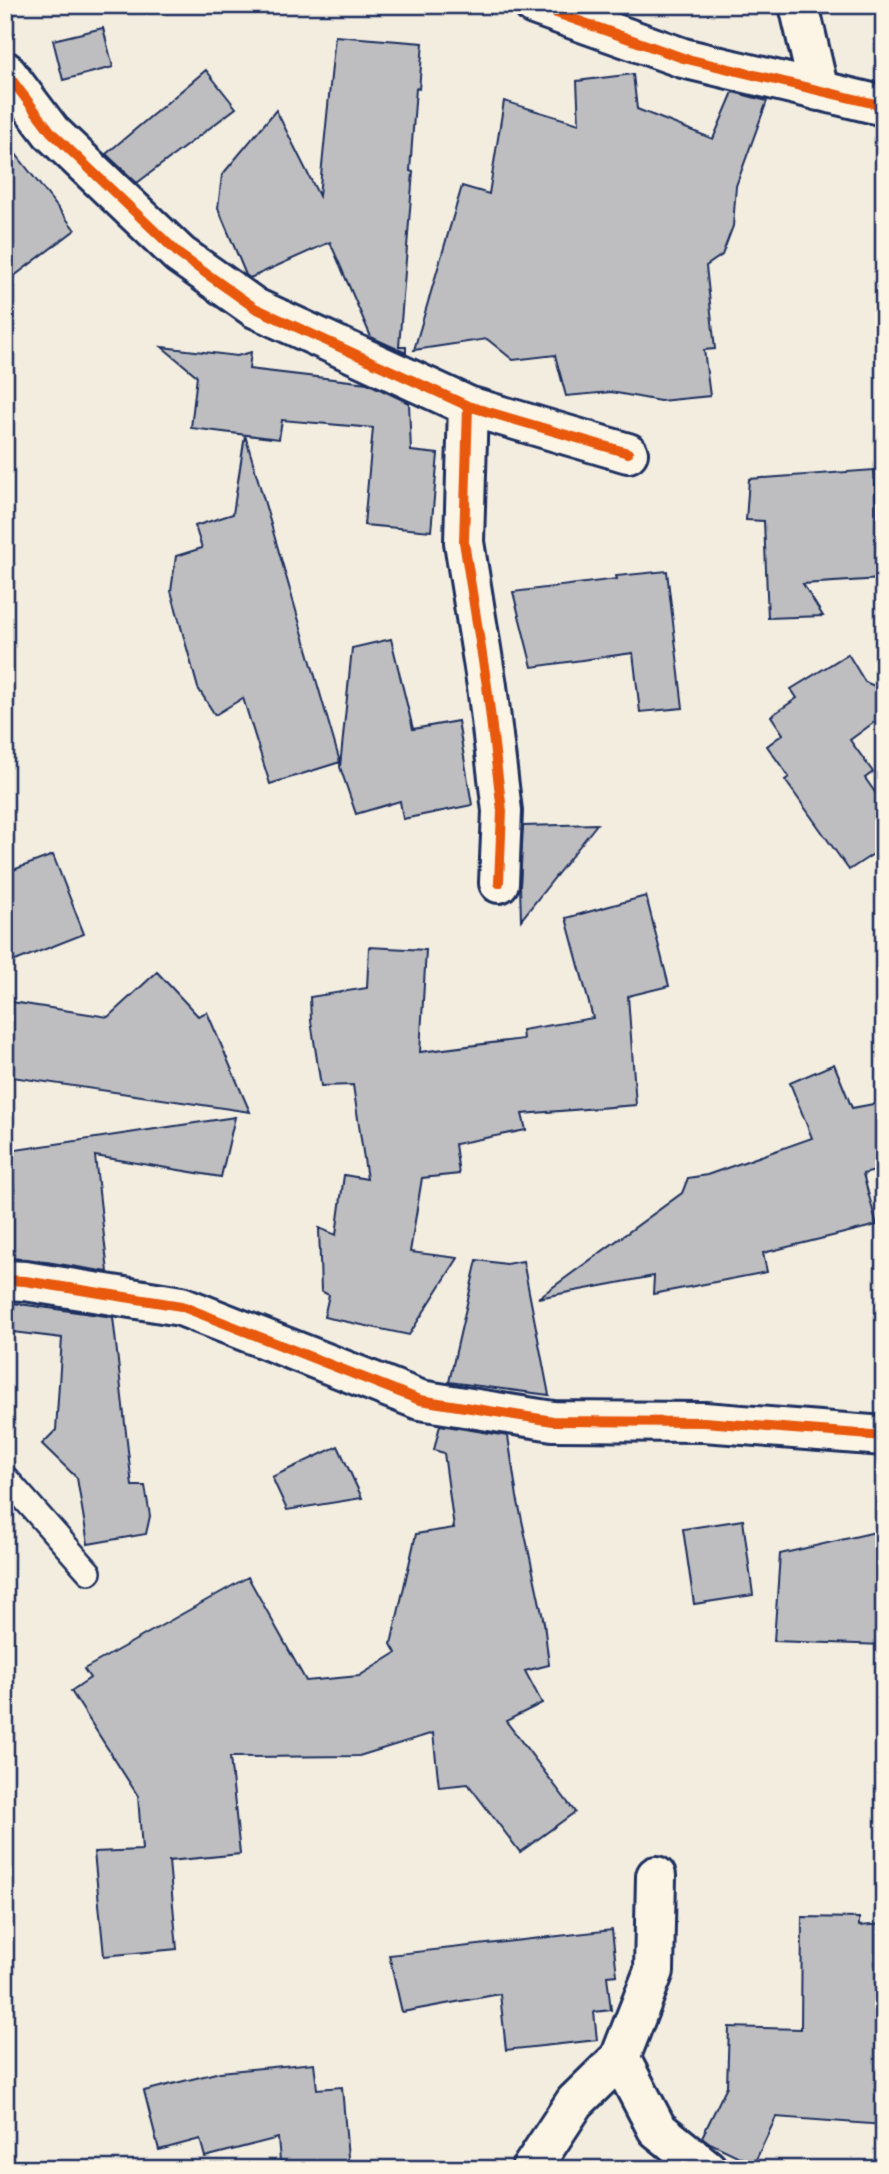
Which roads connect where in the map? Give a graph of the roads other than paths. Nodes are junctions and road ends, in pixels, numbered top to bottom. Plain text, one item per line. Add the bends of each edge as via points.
1 (534, 5) edge
2 (799, 5) edge
3 (5, 71) edge
4 (819, 91) junction
5 (884, 106) edge
6 (468, 405) junction
7 (628, 453) dead end
8 (499, 883) dead end
9 (5, 1280) edge
10 (884, 1436) edge
11 (5, 1477) edge
12 (89, 1572) dead end
13 (656, 1876) dead end
14 (620, 2058) junction
15 (531, 2169) edge
16 (707, 2169) edge

1 - 4 street via 683,58
2 - 4 street
3 - 6 street via 51,132 180,255 255,308
4 - 5 street
6 - 7 street
6 - 8 street via 464,542 502,811
9 - 10 street via 181,1306 420,1399 553,1421 704,1422
11 - 12 lane
13 - 14 street via 654,1971
14 - 15 street via 575,2102
14 - 16 street via 657,2129

